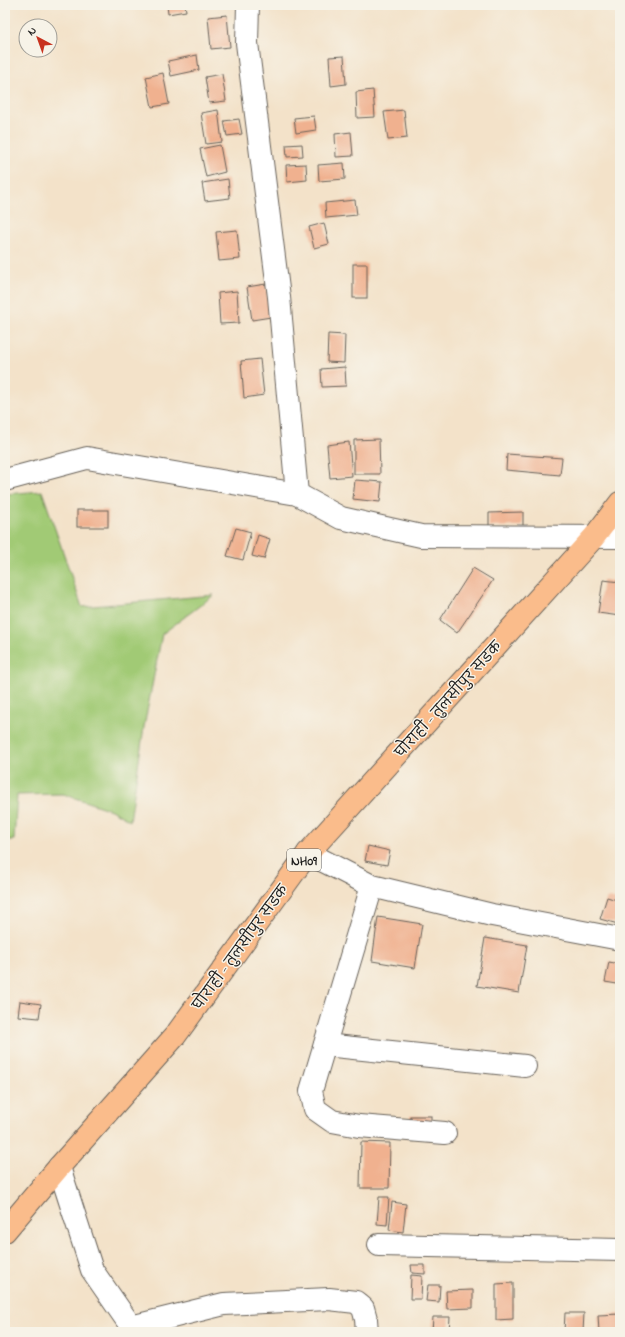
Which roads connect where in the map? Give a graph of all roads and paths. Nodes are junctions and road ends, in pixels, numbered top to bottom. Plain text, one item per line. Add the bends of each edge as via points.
1 (248, 5) edge
2 (5, 480) edge
3 (297, 494) junction
4 (620, 502) edge
5 (620, 536) edge
6 (594, 537) junction
7 (308, 853) junction
8 (372, 886) junction
9 (620, 939) edge
10 (325, 1045) junction
11 (525, 1066) dead end
12 (445, 1133) dead end
13 (59, 1168) junction
14 (5, 1232) edge
15 (379, 1245) dead end
16 (620, 1250) edge
17 (133, 1329) edge
18 (367, 1332) edge

1 - 3 street via 247,43 278,297
2 - 3 street via 87,458
3 - 6 street via 342,518 421,536
4 - 6 main road, घोराही - तुलसीपुर सडक / NH09
5 - 6 street
6 - 7 main road, घोराही - तुलसीपुर सडक / NH09
7 - 8 street
7 - 13 main road, घोराही - तुलसीपुर सडक / NH09 via 175,1036
8 - 9 street via 492,915
8 - 10 street
10 - 11 street
10 - 12 street via 311,1091 315,1109 332,1121 359,1126
13 - 14 main road, घोराही - तुलसीपुर सडक / NH09
13 - 17 street via 92,1270
15 - 16 street
17 - 18 street via 224,1304 329,1299 356,1302 363,1308

